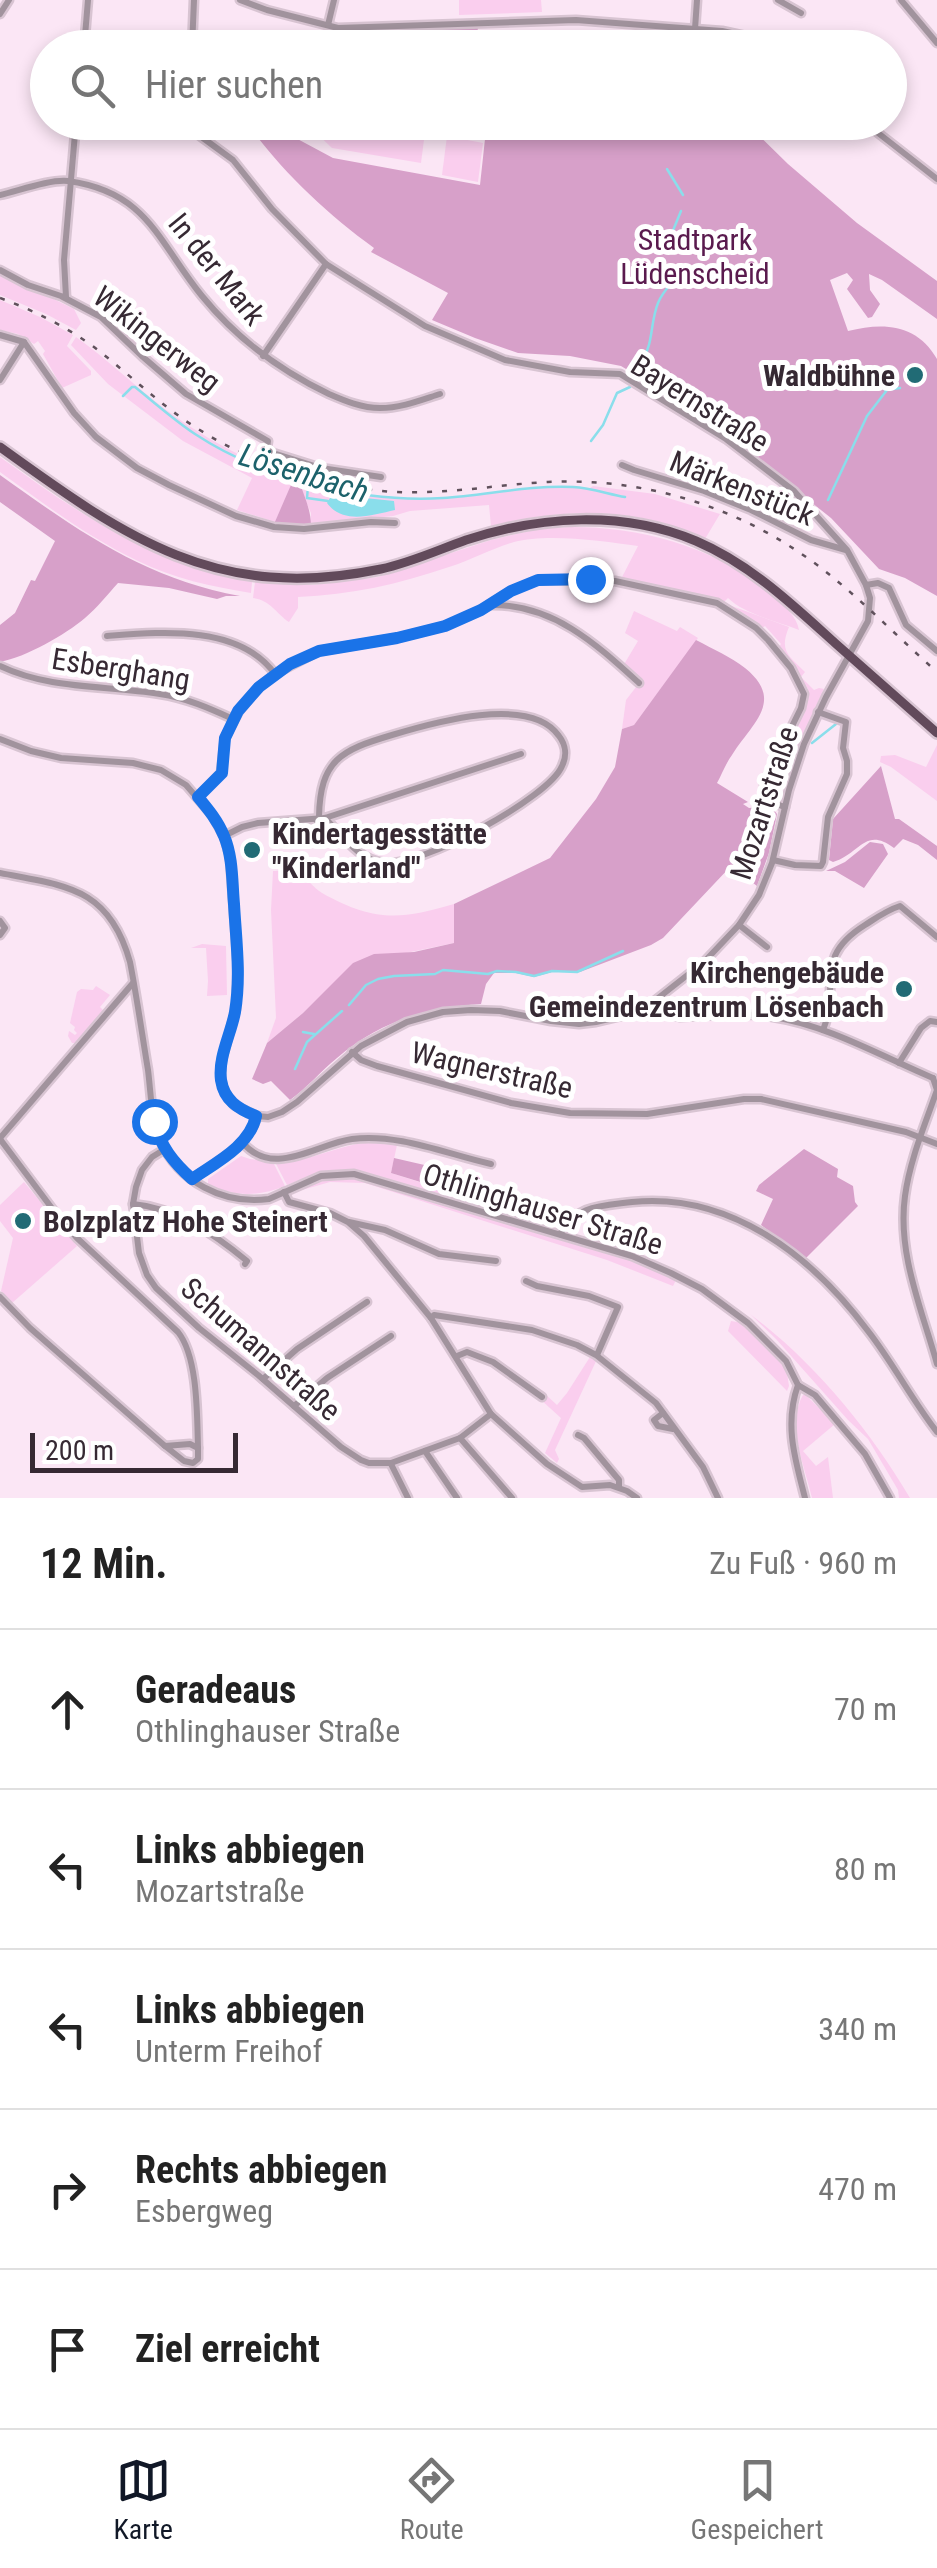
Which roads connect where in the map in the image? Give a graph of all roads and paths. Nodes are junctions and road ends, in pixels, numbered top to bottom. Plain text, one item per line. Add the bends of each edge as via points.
1 (9, 0) edge
2 (88, 0) edge
3 (194, 0) edge
4 (240, 0) edge
5 (334, 0) edge
6 (697, 0) edge
7 (778, 0) edge
8 (901, 0) edge
9 (801, 13) dead end
10 (0, 14) edge
11 (328, 26) junction
12 (695, 29) junction
13 (86, 30) edge
14 (193, 30) edge
15 (703, 30) edge
16 (937, 44) edge
17 (75, 140) edge
18 (206, 140) edge
19 (887, 140) edge
20 (937, 179) edge
21 (72, 182) junction
22 (0, 195) edge
23 (326, 264) junction
24 (0, 270) edge
25 (66, 298) junction
26 (0, 335) edge
27 (24, 342) junction
28 (263, 356) junction
29 (0, 380) edge
30 (440, 394) dead end
31 (0, 447) edge
32 (622, 464) dead end
33 (382, 477) dead end
34 (396, 523) dead end
35 (848, 550) junction
36 (866, 585) junction
37 (487, 607) junction
38 (107, 636) dead end
39 (937, 651) edge
40 (850, 656) junction
41 (0, 666) edge
42 (275, 674) junction
43 (639, 683) dead end
44 (818, 712) junction
45 (233, 719) junction
46 (937, 733) edge
47 (0, 739) edge
48 (521, 754) dead end
49 (198, 797) junction
50 (785, 807) junction
51 (321, 819) junction
52 (224, 836) junction
53 (773, 860) junction
54 (0, 872) edge
55 (0, 921) edge
56 (739, 925) junction
57 (0, 935) edge
58 (937, 937) edge
59 (767, 947) dead end
60 (134, 982) junction
61 (654, 1002) junction
62 (937, 1022) edge
63 (823, 1030) junction
64 (352, 1052) junction
65 (899, 1063) junction
66 (935, 1078) edge
67 (256, 1116) junction
68 (921, 1137) junction
69 (0, 1139) edge
70 (242, 1142) junction
71 (937, 1144) edge
72 (165, 1149) junction
73 (491, 1164) dead end
74 (192, 1179) junction
75 (284, 1192) junction
76 (133, 1204) junction
77 (348, 1222) junction
78 (560, 1234) junction
79 (496, 1261) dead end
80 (245, 1264) dead end
81 (526, 1281) dead end
82 (0, 1297) edge
83 (367, 1302) dead end
84 (431, 1318) junction
85 (390, 1336) dead end
86 (456, 1356) junction
87 (596, 1356) junction
88 (937, 1364) edge
89 (263, 1379) junction
90 (798, 1385) junction
91 (542, 1397) dead end
92 (294, 1406) junction
93 (492, 1414) junction
94 (937, 1432) edge
95 (578, 1435) dead end
96 (460, 1438) junction
97 (166, 1446) junction
98 (198, 1448) junction
99 (425, 1451) junction
100 (391, 1464) junction
101 (588, 1487) junction
102 (619, 1487) junction
103 (456, 1497) edge
104 (408, 1498) edge
105 (512, 1498) edge
106 (590, 1498) edge
107 (637, 1498) edge
108 (718, 1498) edge
109 (805, 1498) edge
110 (890, 1498) edge

1 - 10 street
2 - 13 street
3 - 14 street
4 - 11 street
5 - 11 street
6 - 12 street
7 - 9 street
8 - 16 street
11 - 12 street via 576,20
12 - 15 street
17 - 21 street
18 - 23 street, Bayernstraße via 233,160
19 - 20 street
21 - 22 street
21 - 25 street
21 - 28 street, In der Mark via 136,208 200,294
23 - 28 street
23 - 35 street, Bayernstraße via 425,326 484,353 633,380 794,491
24 - 25 street, Wikingerweg
25 - 33 street, Wikingerweg via 108,322 186,394 268,441 273,453
26 - 27 street
27 - 29 street
27 - 34 street via 74,413 147,474 268,526
28 - 30 street, In der Mark via 297,379 363,406 392,408
31 - 40 main road via 129,535 240,574 295,579 364,572 537,522 606,520 654,528 696,541 747,569
32 - 35 street, Märkenstück
35 - 36 street, Bayernstraße
36 - 39 street via 889,588 906,625
36 - 40 street via 868,621
37 - 42 street via 434,630 319,651
37 - 43 street via 556,618
37 - 50 street via 538,580 615,580 708,601 756,628 791,668 804,698 764,783 769,798
38 - 42 street via 204,636 245,650
40 - 44 street, Mozartstraße
40 - 46 main road
41 - 45 street, Esberghang via 72,686 172,696
42 - 45 street
44 - 50 street, Mozartstraße
44 - 53 street via 846,722 847,774 828,817 823,862 811,867
45 - 49 street via 222,773
47 - 49 street via 60,758 148,766
48 - 51 street
49 - 52 street
50 - 53 street, Mozartstraße
51 - 51 street via 364,856 408,861 532,797 561,769 564,747 542,722 514,715 396,734 354,748 334,763 321,786
51 - 52 street via 258,823
52 - 67 street via 238,970 221,1080 232,1103
53 - 56 street, Mozartstraße
54 - 60 street via 62,885 100,906 126,946
55 - 57 street
56 - 59 street
56 - 61 street, Mozartstraße
58 - 63 street via 900,906 852,934 831,965
60 - 69 street
60 - 72 street via 155,1127
61 - 63 street via 670,1016 760,1015
61 - 64 street, Mozartstraße via 579,1024 500,1011 443,1012 396,1027
62 - 65 street via 922,1027
63 - 65 street
64 - 67 street, Mozartstraße via 284,1111
64 - 68 street, Wagnerstraße via 377,1066 545,1110 648,1114 761,1099
65 - 66 street
66 - 68 street
67 - 70 street
68 - 71 street, Wagnerstraße
68 - 88 street via 903,1231
69 - 98 street via 76,1238 186,1342
70 - 73 street via 254,1154 281,1158 345,1140 388,1139
70 - 74 street
72 - 74 street, Othlinghauser Straße
72 - 76 street, Schumannstraße via 142,1170
74 - 75 street, Othlinghauser Straße via 239,1200
75 - 77 street via 293,1204
75 - 78 street, Othlinghauser Straße via 321,1176 354,1174
76 - 80 street via 187,1219
76 - 89 street, Schumannstraße via 150,1281
77 - 79 street via 439,1254
77 - 84 street
78 - 90 street, Othlinghauser Straße via 646,1261 702,1289 769,1342
78 - 94 street via 580,1211 642,1202 678,1202 746,1222 804,1262 847,1304
81 - 87 street via 618,1307
82 - 97 street
83 - 89 street
84 - 86 street
84 - 87 street via 532,1330
85 - 92 street
86 - 91 street via 466,1352 490,1360
86 - 93 street
87 - 108 street via 648,1394
89 - 92 street, Schumannstraße
90 - 109 street via 790,1433
90 - 110 street, Othlinghauser Straße via 854,1440
92 - 100 street, Schumannstraße via 355,1458
93 - 96 street
93 - 101 street via 555,1470
95 - 102 street
96 - 99 street
96 - 105 street
97 - 98 street
97 - 98 street via 188,1463 198,1459
99 - 100 street
99 - 103 street
100 - 104 street
101 - 102 street
101 - 106 street
102 - 107 street

